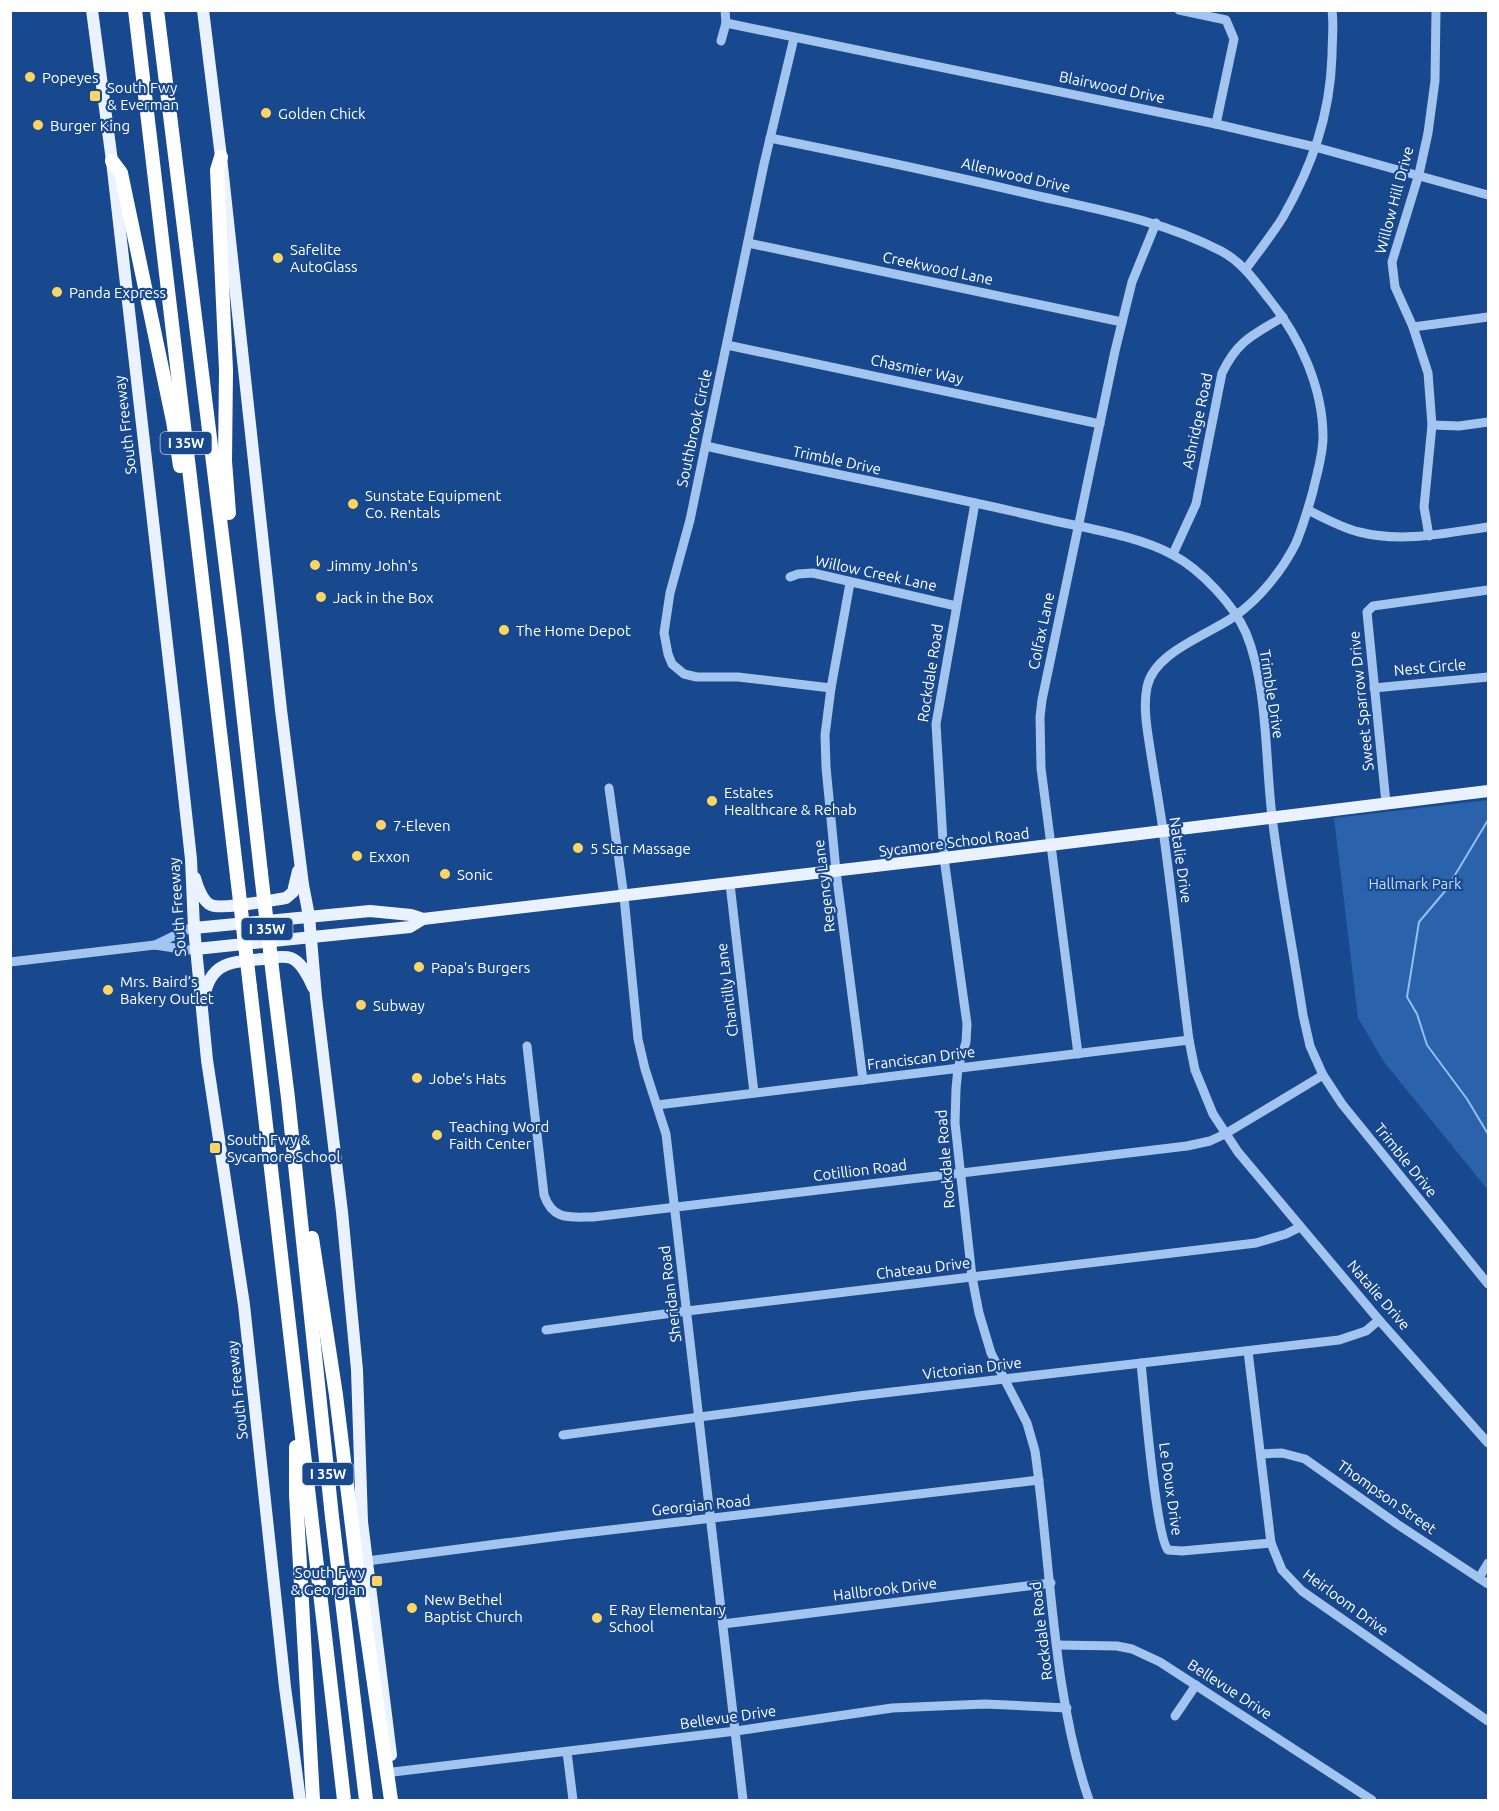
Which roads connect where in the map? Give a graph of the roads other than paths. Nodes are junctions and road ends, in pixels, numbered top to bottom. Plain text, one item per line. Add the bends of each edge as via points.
1 (92, 10) edge
2 (135, 10) edge
3 (157, 10) edge
4 (203, 10) edge
5 (725, 10) edge
6 (1179, 10) edge
7 (1332, 10) edge
8 (1436, 10) edge
9 (726, 23) junction
10 (794, 38) junction
11 (721, 41) dead end
12 (1216, 124) junction
13 (770, 138) junction
14 (1316, 147) junction
15 (221, 157) junction
16 (112, 161) junction
17 (1419, 174) junction
18 (1488, 195) edge
19 (1156, 223) junction
20 (748, 243) junction
21 (1245, 269) junction
22 (1488, 316) edge
23 (1284, 317) junction
24 (1122, 322) junction
25 (1413, 327) junction
26 (727, 345) junction
27 (1488, 422) edge
28 (1100, 424) junction
29 (1432, 425) junction
30 (706, 446) junction
31 (975, 504) junction
32 (1308, 510) junction
33 (1078, 527) junction
34 (1488, 527) edge
35 (1429, 536) junction
36 (199, 550) junction
37 (1173, 555) junction
38 (790, 577) dead end
39 (850, 583) junction
40 (1488, 590) edge
41 (956, 606) junction
42 (1236, 615) junction
43 (235, 640) junction
44 (1488, 677) edge
45 (831, 688) junction
46 (1374, 688) junction
47 (609, 788) dead end
48 (1488, 791) edge
49 (1386, 803) junction
50 (1272, 817) junction
51 (1163, 831) junction
52 (1052, 845) junction
53 (944, 858) junction
54 (191, 859) junction
55 (300, 865) junction
56 (836, 871) junction
57 (730, 884) junction
58 (624, 897) junction
59 (309, 916) junction
60 (423, 919) junction
61 (194, 928) junction
62 (311, 936) junction
63 (155, 945) junction
64 (196, 949) junction
65 (10, 962) edge
66 (316, 997) junction
67 (202, 1011) junction
68 (1189, 1040) junction
69 (527, 1046) dead end
70 (1078, 1054) junction
71 (958, 1068) junction
72 (1323, 1075) junction
73 (863, 1080) junction
74 (754, 1093) junction
75 (657, 1105) junction
76 (1225, 1134) junction
77 (292, 1148) junction
78 (961, 1173) junction
79 (675, 1208) junction
80 (1300, 1227) junction
81 (972, 1277) junction
82 (1488, 1284) edge
83 (687, 1311) junction
84 (1379, 1320) junction
85 (546, 1330) dead end
86 (1248, 1351) junction
87 (1141, 1363) junction
88 (1003, 1379) junction
89 (298, 1403) junction
90 (699, 1416) junction
91 (563, 1435) dead end
92 (1488, 1443) edge
93 (1261, 1454) junction
94 (1039, 1480) junction
95 (711, 1519) junction
96 (1272, 1543) junction
97 (367, 1561) junction
98 (1488, 1563) edge
99 (1479, 1578) junction
100 (1051, 1583) junction
101 (1488, 1584) edge
102 (723, 1624) junction
103 (1057, 1645) junction
104 (1196, 1685) junction
105 (1067, 1708) junction
106 (1175, 1716) dead end
107 (1488, 1721) edge
108 (736, 1731) junction
109 (567, 1752) junction
110 (393, 1772) junction
111 (1364, 1799) edge
112 (300, 1800) edge
113 (313, 1800) edge
114 (344, 1800) edge
115 (366, 1800) edge
116 (392, 1800) edge
117 (396, 1800) edge
118 (573, 1800) edge
119 (743, 1800) edge
120 (1089, 1800) edge

1 - 16 main road, South Freeway
2 - 36 highway, I 35W
3 - 43 highway, I 35W
4 - 15 main road
5 - 9 street
6 - 12 street via 1226,20 1234,39
7 - 14 street via 1327,108
8 - 17 street, Willow Hill Drive via 1435,81
9 - 10 street, Blairwood Drive
9 - 11 street
10 - 12 street, Blairwood Drive
10 - 13 street, Southbrook Circle
12 - 14 street, Blairwood Drive
13 - 19 street, Allenwood Drive
13 - 20 street, Southbrook Circle
14 - 17 street, Blairwood Drive
14 - 21 street via 1282,219
15 - 43 highway via 217,170 226,370 225,469 240,621
15 - 55 main road
16 - 36 highway via 121,173 173,421 189,524
16 - 54 main road, South Freeway
17 - 18 street, Blairwood Drive
17 - 25 street, Willow Hill Drive via 1392,262 1395,287
19 - 21 street, Allenwood Drive via 1224,253
19 - 24 street, Colfax Lane via 1132,282
20 - 24 street, Creekwood Lane
20 - 26 street, Southbrook Circle
21 - 23 street, Natalie Drive
22 - 25 street
23 - 32 street, Natalie Drive via 1313,379 1322,415 1321,457
23 - 37 street, Ashridge Road via 1240,345 1222,373 1196,504
24 - 28 street, Colfax Lane
25 - 29 street, Willow Hill Drive via 1428,373
26 - 28 street, Chasmier Way
26 - 30 street, Southbrook Circle
27 - 29 street
28 - 33 street, Colfax Lane
29 - 35 street, Willow Hill Drive via 1424,507
30 - 31 street, Trimble Drive
30 - 45 street, Southbrook Circle via 665,616 665,643 672,664 684,674 697,677 738,677
31 - 33 street, Trimble Drive
31 - 41 street, Rockdale Road
32 - 35 street via 1358,532
32 - 42 street, Natalie Drive via 1293,548 1273,579
33 - 37 street, Trimble Drive via 1145,543
33 - 52 street, Colfax Lane via 1040,717 1041,768
34 - 35 street
36 - 89 highway, I 35W, bridge
37 - 42 street, Trimble Drive via 1207,582
38 - 39 street, Willow Creek Lane via 813,573
39 - 41 street, Willow Creek Lane
39 - 45 street, Regency Lane
40 - 46 street, Sweet Sparrow Drive via 1373,606 1367,612
41 - 53 street, Rockdale Road via 936,724
42 - 50 street, Trimble Drive via 1256,667
42 - 51 street, Natalie Drive via 1174,651 1152,672 1147,686 1147,725
43 - 77 highway, I 35W, bridge
44 - 46 street, Nest Circle
45 - 56 street, Regency Lane via 825,746
46 - 49 street, Sweet Sparrow Drive
47 - 58 street, Sheridan Road
48 - 49 main road, Sycamore School Road
49 - 50 main road, Sycamore School Road
50 - 51 main road, Sycamore School Road
50 - 72 street, Trimble Drive via 1303,1015 1310,1046
51 - 52 main road, Sycamore School Road
51 - 68 street, Natalie Drive
52 - 53 main road, Sycamore School Road
52 - 70 street, Colfax Lane
53 - 56 main road, Sycamore School Road
53 - 71 street, Rockdale Road via 967,1024
54 - 55 main road via 197,885 206,902 213,906 286,898 292,892
54 - 61 main road, South Freeway
55 - 59 main road
56 - 57 main road, Sycamore School Road
56 - 73 street, Regency Lane
57 - 58 main road, Sycamore School Road
57 - 74 street, Chantilly Lane
58 - 60 main road, Sycamore School Road
58 - 75 street, Sheridan Road via 638,1039
59 - 60 main road, Sycamore School Road via 370,911
59 - 61 main road, Sycamore School Road
59 - 62 main road
60 - 62 main road, Sycamore School Road via 410,927
61 - 63 street, Sycamore School Road
61 - 64 main road, South Freeway
62 - 64 main road, Sycamore School Road
62 - 66 main road
63 - 64 street, Sycamore School Road
63 - 65 street, Sycamore School Road
64 - 67 main road, South Freeway
66 - 67 main road via 309,977 291,958 227,963 207,982
66 - 97 main road via 354,1328 360,1491
67 - 112 main road, South Freeway via 244,1305
68 - 70 street, Franciscan Drive
68 - 76 street, Natalie Drive via 1200,1084
69 - 79 street, Cotillion Road via 540,1172 548,1206 565,1217
70 - 71 street, Franciscan Drive
71 - 73 street, Franciscan Drive
71 - 78 street, Rockdale Road via 955,1123
72 - 76 street, Cotillion Road
72 - 82 street, Trimble Drive via 1353,1119
73 - 74 street, Franciscan Drive
74 - 75 street, Franciscan Drive
75 - 79 street, Sheridan Road via 666,1134
76 - 78 street, Cotillion Road via 1187,1146
76 - 80 street, Natalie Drive
77 - 115 highway, I 35W
77 - 116 highway via 301,1157
78 - 79 street, Cotillion Road
78 - 81 street, Rockdale Road
79 - 83 street, Sheridan Road
80 - 81 street, Chateau Drive via 1256,1243
80 - 84 street, Natalie Drive
81 - 83 street, Chateau Drive
81 - 88 street, Rockdale Road via 991,1353
83 - 85 street, Chateau Drive
83 - 90 street, Sheridan Road
84 - 86 street, Victorian Drive via 1366,1331 1339,1340
84 - 92 street, Natalie Drive
86 - 87 street, Victorian Drive
86 - 93 street, Heirloom Drive
87 - 88 street, Victorian Drive
87 - 96 street, Le Doux Drive via 1164,1546 1182,1551
88 - 90 street, Victorian Drive
88 - 94 street, Rockdale Road via 1029,1430
89 - 113 highway via 296,1494
89 - 114 highway, I 35W
90 - 91 street, Victorian Drive
90 - 95 street, Sheridan Road
93 - 96 street, Heirloom Drive
93 - 99 street, Thompson Street via 1305,1458
94 - 95 street, Georgian Road
94 - 100 street, Rockdale Road
95 - 97 street, Georgian Road
95 - 102 street, Sheridan Road
96 - 107 street, Heirloom Drive via 1282,1570 1302,1591
97 - 110 main road
98 - 99 street
99 - 101 street, Thompson Street
100 - 102 street, Hallbrook Drive
100 - 103 street, Rockdale Road
102 - 108 street, Sheridan Road
103 - 104 street, Bellevue Drive via 1101,1644 1132,1649
103 - 105 street, Rockdale Road
104 - 106 street
104 - 111 street, Bellevue Drive
105 - 108 street, Bellevue Drive via 985,1704 903,1707
105 - 120 street, Rockdale Road
108 - 109 street, Bellevue Drive
108 - 119 street, Sheridan Road
109 - 110 street, Bellevue Drive
109 - 118 street
110 - 117 main road

